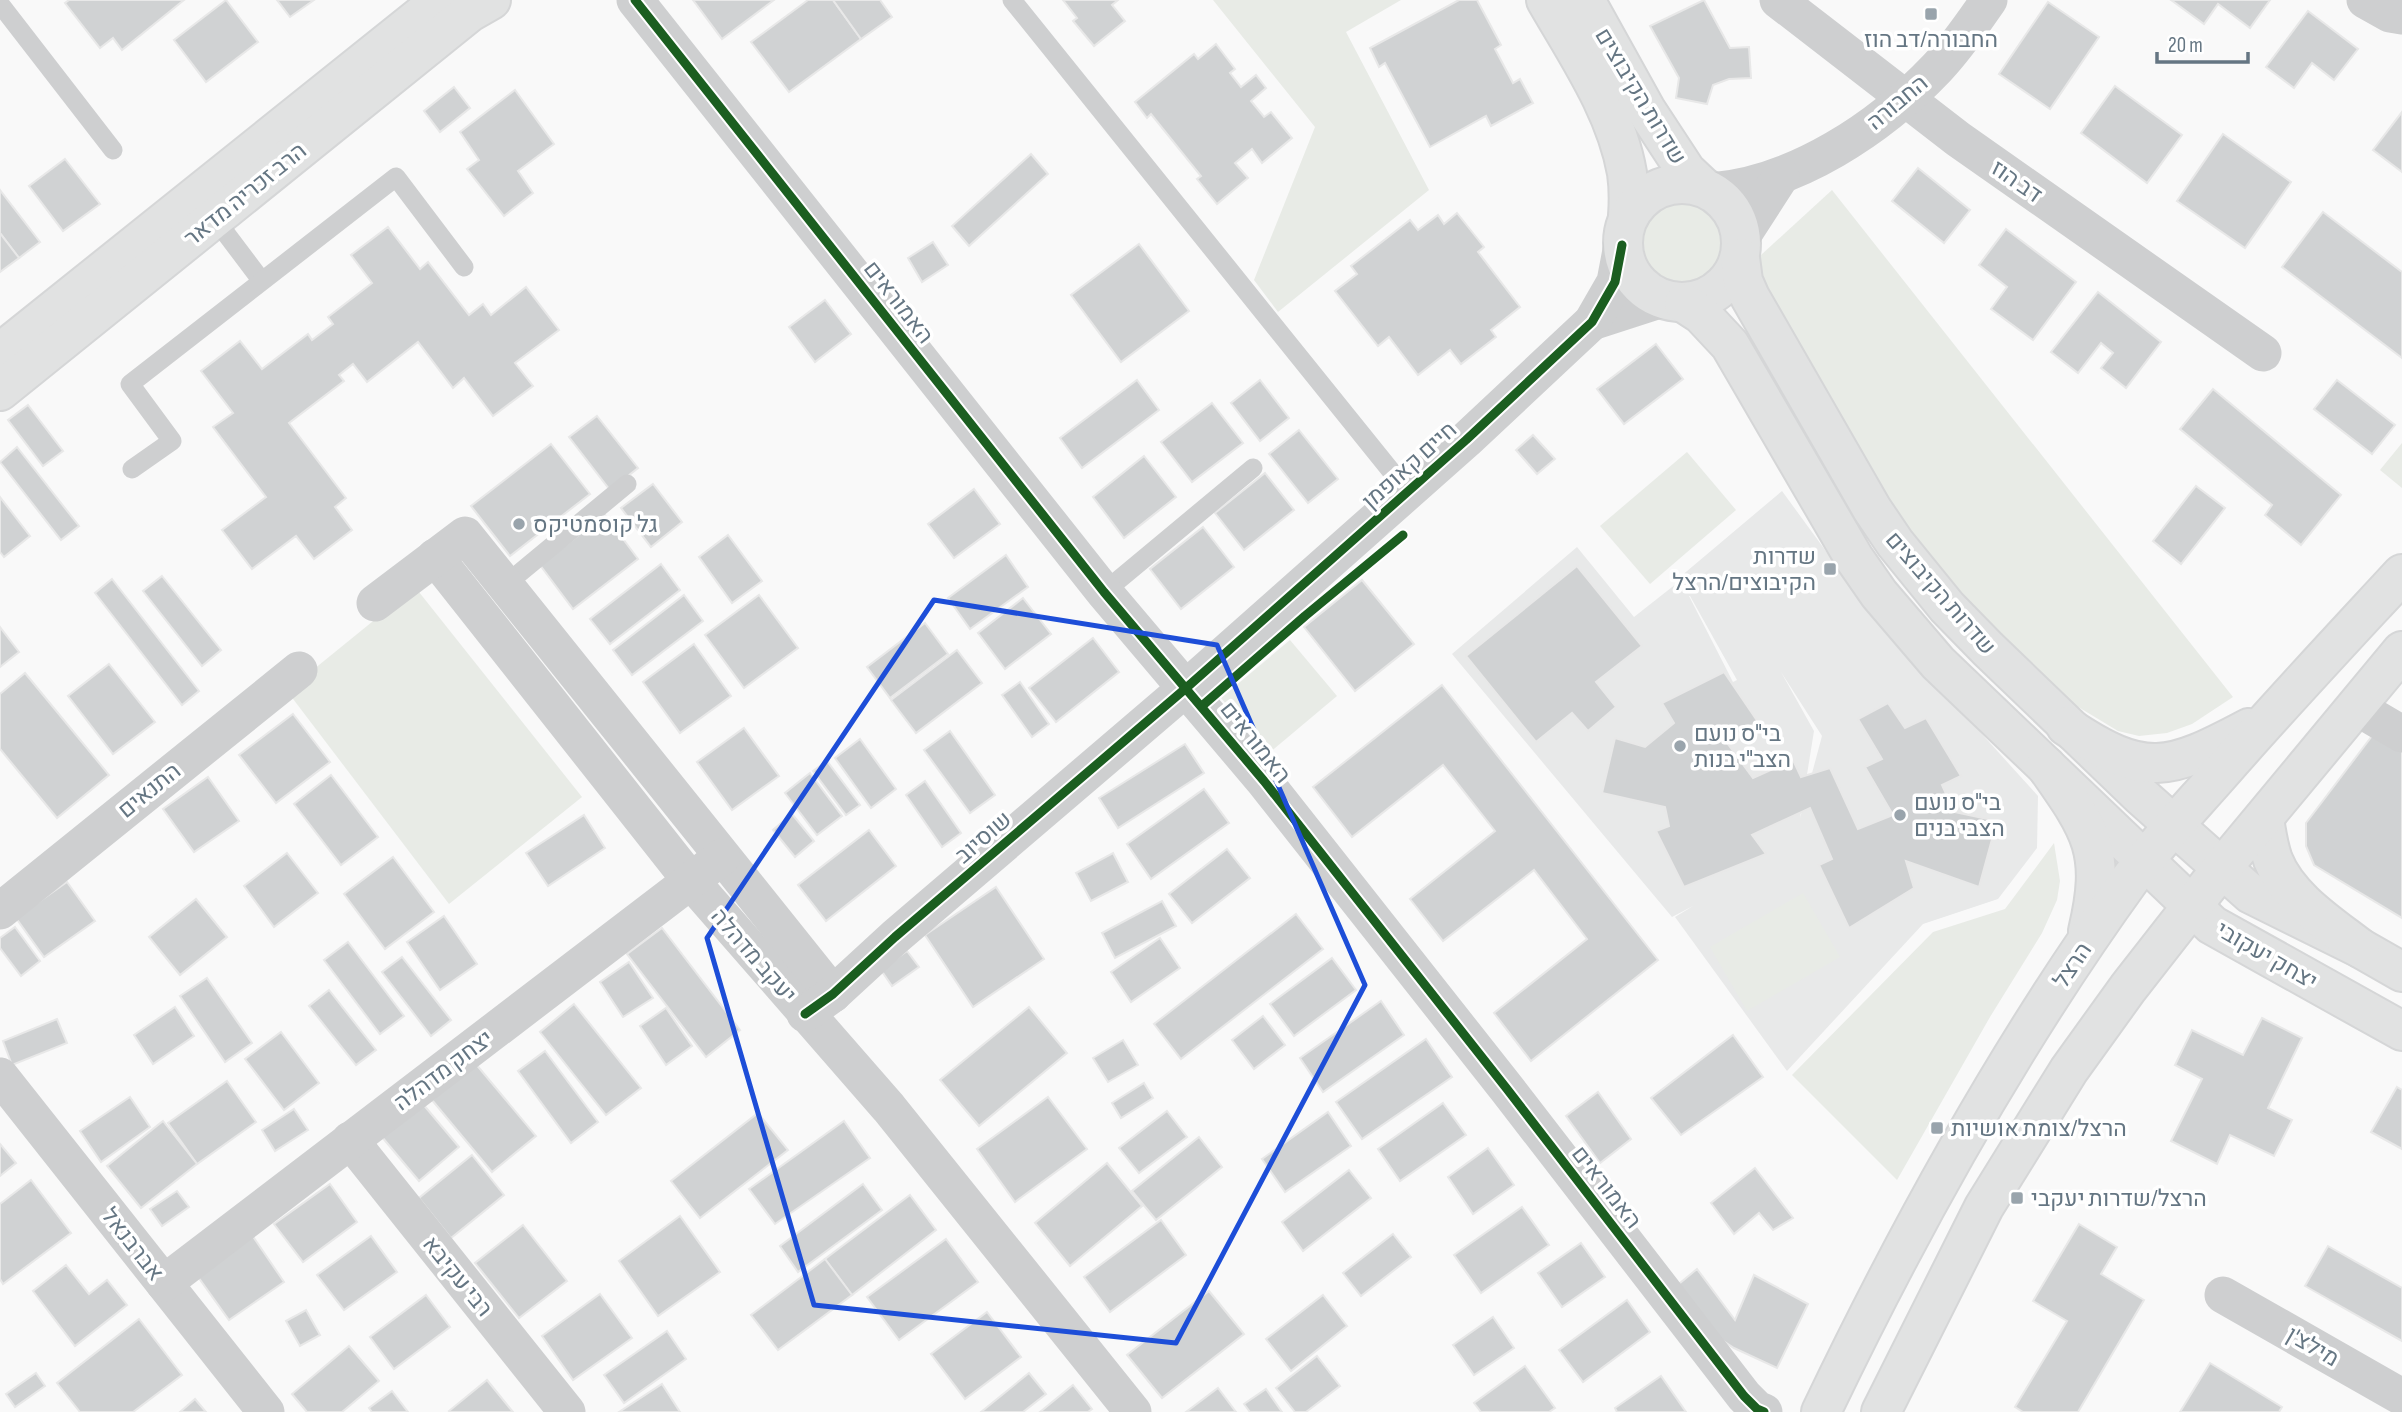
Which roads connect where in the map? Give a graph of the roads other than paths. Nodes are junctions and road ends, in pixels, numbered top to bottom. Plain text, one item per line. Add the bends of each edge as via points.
1 (441, 0) edge
2 (491, 0) edge
3 (635, 0) edge
4 (1012, 0) edge
5 (1546, 0) edge
6 (1585, 0) edge
7 (1778, 0) edge
8 (1990, 0) edge
9 (2365, 0) edge
10 (0, 4) edge
11 (2402, 16) edge
12 (1906, 98) junction
13 (113, 150) dead end
14 (1781, 176) junction
15 (1708, 189) junction
16 (215, 219) junction
17 (1625, 231) junction
18 (1740, 248) junction
19 (464, 267) dead end
20 (261, 280) junction
21 (1673, 301) junction
22 (1592, 322) junction
23 (2263, 353) dead end
24 (0, 354) edge
25 (0, 391) edge
26 (1253, 468) dead end
27 (132, 470) dead end
28 (627, 484) dead end
29 (1408, 492) junction
30 (435, 557) junction
31 (2402, 574) edge
32 (505, 585) junction
33 (1104, 592) junction
34 (375, 603) dead end
35 (2402, 651) edge
36 (299, 670) dead end
37 (1185, 689) junction
38 (2356, 707) junction
39 (2269, 717) junction
40 (2066, 726) junction
41 (2402, 734) edge
42 (2046, 766) junction
43 (2264, 818) junction
44 (2175, 824) junction
45 (723, 858) junction
46 (2144, 861) junction
47 (2221, 869) junction
48 (691, 881) junction
49 (2191, 906) junction
50 (0, 911) edge
51 (2085, 946) junction
52 (2360, 948) junction
53 (2402, 972) edge
54 (819, 1004) junction
55 (2402, 1031) edge
56 (0, 1076) edge
57 (350, 1140) junction
58 (164, 1283) junction
59 (2223, 1295) dead end
60 (2402, 1397) edge
61 (266, 1412) edge
62 (567, 1412) edge
63 (1133, 1412) edge
64 (1764, 1412) edge
65 (1821, 1412) edge
66 (1881, 1412) edge

1 - 24 street, הרב זכריה מדאר
2 - 16 street, הרב זכריה מדאר via 470,12
3 - 33 street, האמוראים
4 - 29 lane
5 - 17 street, שדרות הקיבוצים via 1613,124 1627,172
6 - 15 street, שדרות הקיבוצים via 1646,110 1686,171
7 - 12 street, דב הוז
8 - 12 street, החבורה via 1938,67
9 - 11 street
10 - 13 lane
12 - 14 street, החבורה via 1849,141
12 - 23 street, דב הוז
14 - 15 street, החבורה via 1764,183
14 - 18 street, החבורה
15 - 17 street via 1677,183 1648,193
15 - 18 street via 1727,204 1737,220
16 - 20 lane
16 - 25 street, הרב זכריה מדאר
17 - 21 street via 1626,263 1634,278 1647,291
17 - 22 street, חיים קאופמן via 1615,282
18 - 21 street via 1732,276 1719,290 1703,299
18 - 40 street, שדרות הקיבוצים via 1743,281 1750,296 1895,543 1947,607
19 - 20 lane via 396,177
20 - 27 lane via 130,384 172,441
21 - 22 street, חיים קאופמן
21 - 42 street, שדרות הקיבוצים via 1701,314 1730,345 1836,530 1879,594 1938,663
22 - 29 street, חיים קאופמן
26 - 33 lane
28 - 32 lane
29 - 37 street, חיים קאופמן
30 - 32 street, יעקב מדהלה via 465,535
30 - 34 street, יעקב מדהלה
30 - 48 street, יעקב מדהלה
31 - 39 street, הרצל
32 - 45 street, יעקב מדהלה
33 - 37 street, האמוראים
35 - 38 street
36 - 50 street, התנאים
37 - 54 street, שוסיוב
37 - 64 street, האמוראים via 1264,781 1491,1068 1744,1396
38 - 41 street
38 - 43 street
39 - 40 street via 2206,751 2162,764 2116,755
39 - 44 street, הרצל
40 - 44 street, שדרות הקיבוצים
42 - 46 street, שדרות הקיבוצים
42 - 51 street via 2083,819 2094,850 2096,897
43 - 47 street
43 - 52 street via 2274,862 2283,878 2315,913
44 - 46 street, הרצל
44 - 47 street, שדרות הקיבוצים
45 - 48 street, יצחק מדהלה
45 - 54 street, יעקב מדהלה
46 - 49 street, יצחק יעקובי
46 - 51 street, הרצל
47 - 49 street
47 - 52 street, יצחק יעקובי via 2251,894
48 - 54 street, יעקב מדהלה
48 - 57 street, יצחק מדהלה
49 - 55 street, יצחק יעקובי via 2240,942
49 - 66 street via 2084,1049 1984,1207
51 - 65 street, הרצל via 1967,1132
52 - 53 street, יצחק יעקובי
54 - 63 street, יעקב מדהלה via 889,1108
56 - 58 street, אברבנאל
57 - 58 street, יצחק מדהלה
57 - 62 street, רבי עקיבא
58 - 61 street, אברבנאל
59 - 60 street, מילצ'ן

